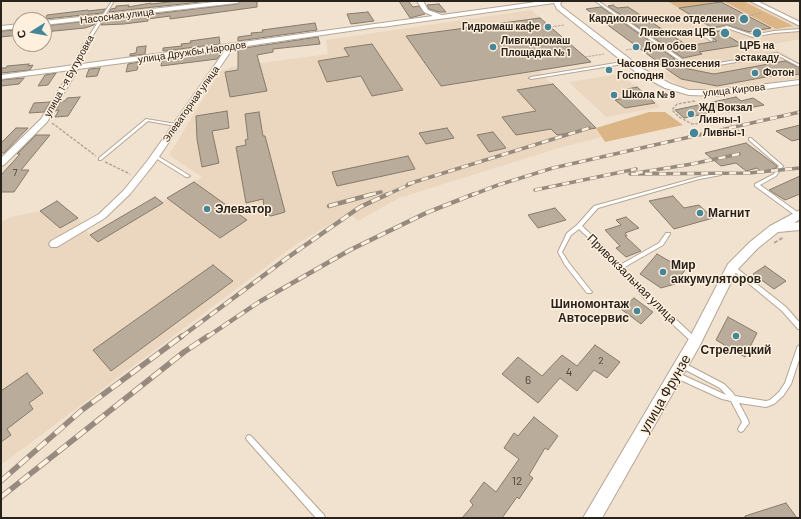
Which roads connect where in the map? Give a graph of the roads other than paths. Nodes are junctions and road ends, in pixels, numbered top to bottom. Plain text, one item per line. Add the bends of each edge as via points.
1 (112, 1) edge
2 (237, 1) edge
3 (420, 1) edge
4 (596, 1) edge
5 (753, 1) edge
6 (558, 4) edge
7 (424, 9) junction
8 (441, 17) junction
9 (102, 18) junction
10 (419, 20) junction
11 (52, 22) edge
12 (800, 24) edge
13 (382, 25) joint
14 (12, 27) edge
15 (1, 28) edge
16 (800, 30) edge
17 (711, 40) dead end
18 (230, 47) junction
19 (628, 62) junction
20 (687, 64) dead end
21 (713, 65) dead end
22 (800, 66) edge
23 (75, 68) junction
24 (1, 77) edge
25 (531, 78) dead end
26 (800, 82) edge
27 (176, 125) junction
28 (750, 139) road end
29 (100, 159) road end
30 (153, 159) junction
31 (1, 163) edge
32 (720, 174) dead end
33 (188, 176) dead end
34 (799, 218) edge
35 (579, 226) junction
36 (668, 234) dead end
37 (54, 244) dead end
38 (620, 267) junction
39 (732, 267) junction
40 (589, 292) dead end
41 (800, 327) edge
42 (695, 341) junction
43 (800, 348) edge
44 (678, 370) junction
45 (734, 399) junction
46 (741, 429) dead end
47 (249, 438) dead end
48 (321, 518) edge
49 (592, 518) edge

1 - 9 lane, улица 1-я Бутуровка
2 - 9 street, Насосная улица
3 - 7 street
4 - 20 lane
5 - 12 street
6 - 8 street via 539,4
6 - 19 street, улица Кирова
7 - 8 street
7 - 10 street via 425,16
8 - 10 street
9 - 11 street, Насосная улица
9 - 23 lane, улица 1-я Бутуровка via 85,45
10 - 13 street
13 - 18 street, улица Дружбы Народов
14 - 15 street
16 - 17 lane via 753,36 727,27 700,32
18 - 23 street, улица Дружбы Народов
18 - 27 street, Элеваторная улица
19 - 25 lane
19 - 26 street, улица Кирова via 660,83 695,93 717,93
21 - 22 lane via 777,54
23 - 24 street, улица Дружбы Народов
23 - 31 street, улица 1-я Бутуровка via 44,120
27 - 29 lane via 147,120
27 - 30 street, Элеваторная улица
28 - 34 lane via 781,166 775,175 757,185
30 - 33 lane
30 - 37 street, Элеваторная улица via 127,192 102,216
32 - 35 lane, Привокзальная улица via 596,208
34 - 39 street, улица Фрунзе via 774,229
35 - 38 lane, Привокзальная улица
35 - 40 lane via 569,234 560,252
36 - 38 lane via 661,244
38 - 42 lane, Привокзальная улица via 645,295
39 - 41 lane via 784,308
39 - 42 street, улица Фрунзе
42 - 44 street, улица Фрунзе
43 - 45 lane via 788,384 778,399 766,404
44 - 45 lane via 724,397
44 - 45 lane via 722,386
44 - 49 street, улица Фрунзе
45 - 46 lane via 745,420
47 - 48 lane

